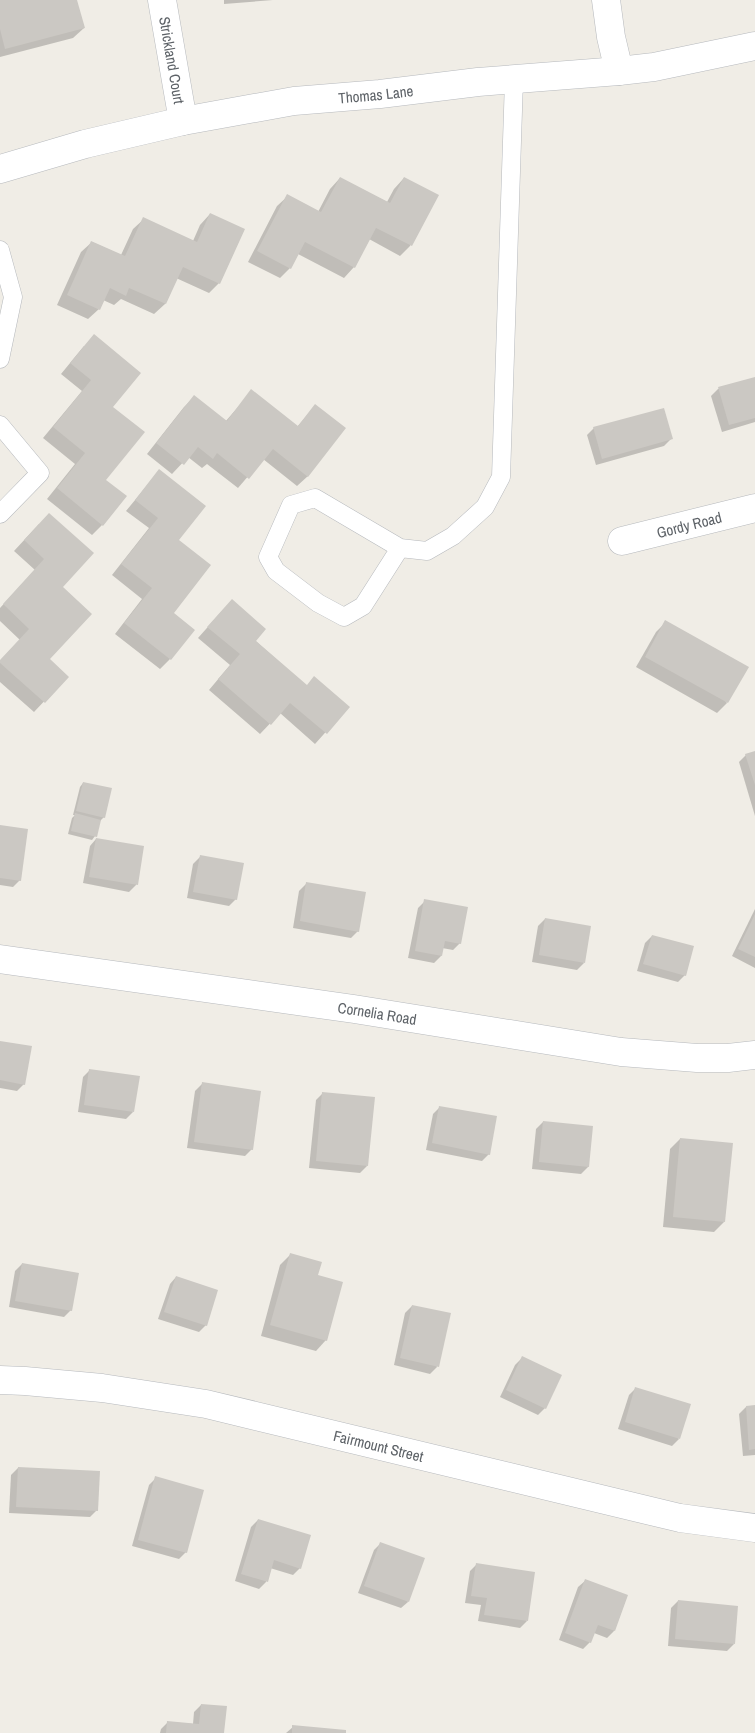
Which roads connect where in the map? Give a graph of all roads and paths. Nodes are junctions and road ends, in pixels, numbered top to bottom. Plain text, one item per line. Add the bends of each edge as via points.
1 (162, 0) edge
2 (606, 0) edge
3 (755, 46) edge
4 (619, 71) junction
5 (514, 80) junction
6 (183, 121) junction
7 (0, 169) edge
8 (0, 250) edge
9 (0, 359) edge
10 (0, 425) edge
11 (755, 508) edge
12 (0, 514) edge
13 (622, 541) dead end
14 (400, 548) junction
15 (0, 960) edge
16 (755, 1055) edge
17 (0, 1380) edge
18 (755, 1528) edge

1 - 6 street, Strickland Court
2 - 4 street
3 - 4 street, Thomas Lane
4 - 5 street, Thomas Lane
5 - 6 street, Thomas Lane via 294,101
5 - 14 lane via 501,477 485,507 453,536 427,551
6 - 7 street, Thomas Lane via 85,144
8 - 9 lane via 13,297
10 - 12 lane via 40,473
11 - 13 street, Gordy Road
14 - 14 lane via 314,498 291,505 268,557 276,571 318,603 344,617 362,606
15 - 16 street, Cornelia Road via 354,1009 621,1052 697,1058
17 - 18 street, Fairmount Street via 102,1388 206,1404 680,1518

